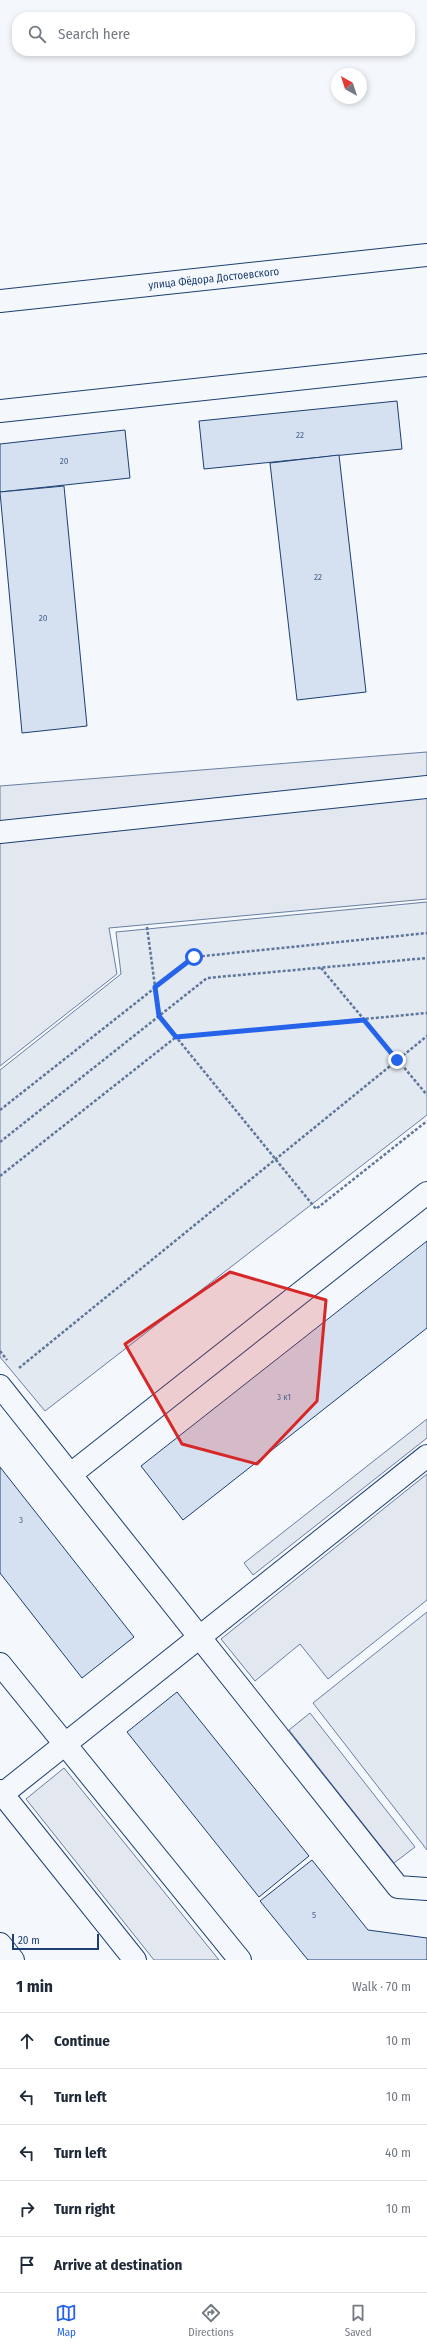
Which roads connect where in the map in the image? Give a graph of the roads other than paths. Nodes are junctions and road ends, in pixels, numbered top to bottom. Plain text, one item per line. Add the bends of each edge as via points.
1 (427, 255) edge
2 (0, 300) edge
3 (427, 365) edge
4 (0, 411) edge
5 (427, 787) edge
6 (0, 832) edge
7 (427, 1193) edge
8 (0, 1386) edge
9 (427, 1456) edge
10 (71, 1474) junction
11 (200, 1637) junction
12 (0, 1664) edge
13 (65, 1745) junction
14 (1, 1794) edge
15 (427, 1889) edge
16 (0, 1944) edge
17 (13, 1960) edge
18 (135, 1960) edge
19 (240, 1960) edge

1 - 2 street, улица Фёдора Достоевского
3 - 4 street
5 - 6 street
7 - 10 street
8 - 10 street
9 - 11 street
10 - 11 street
11 - 13 street
11 - 15 street via 398,1887
12 - 13 street
13 - 14 street
13 - 19 street
14 - 18 street
16 - 17 street

